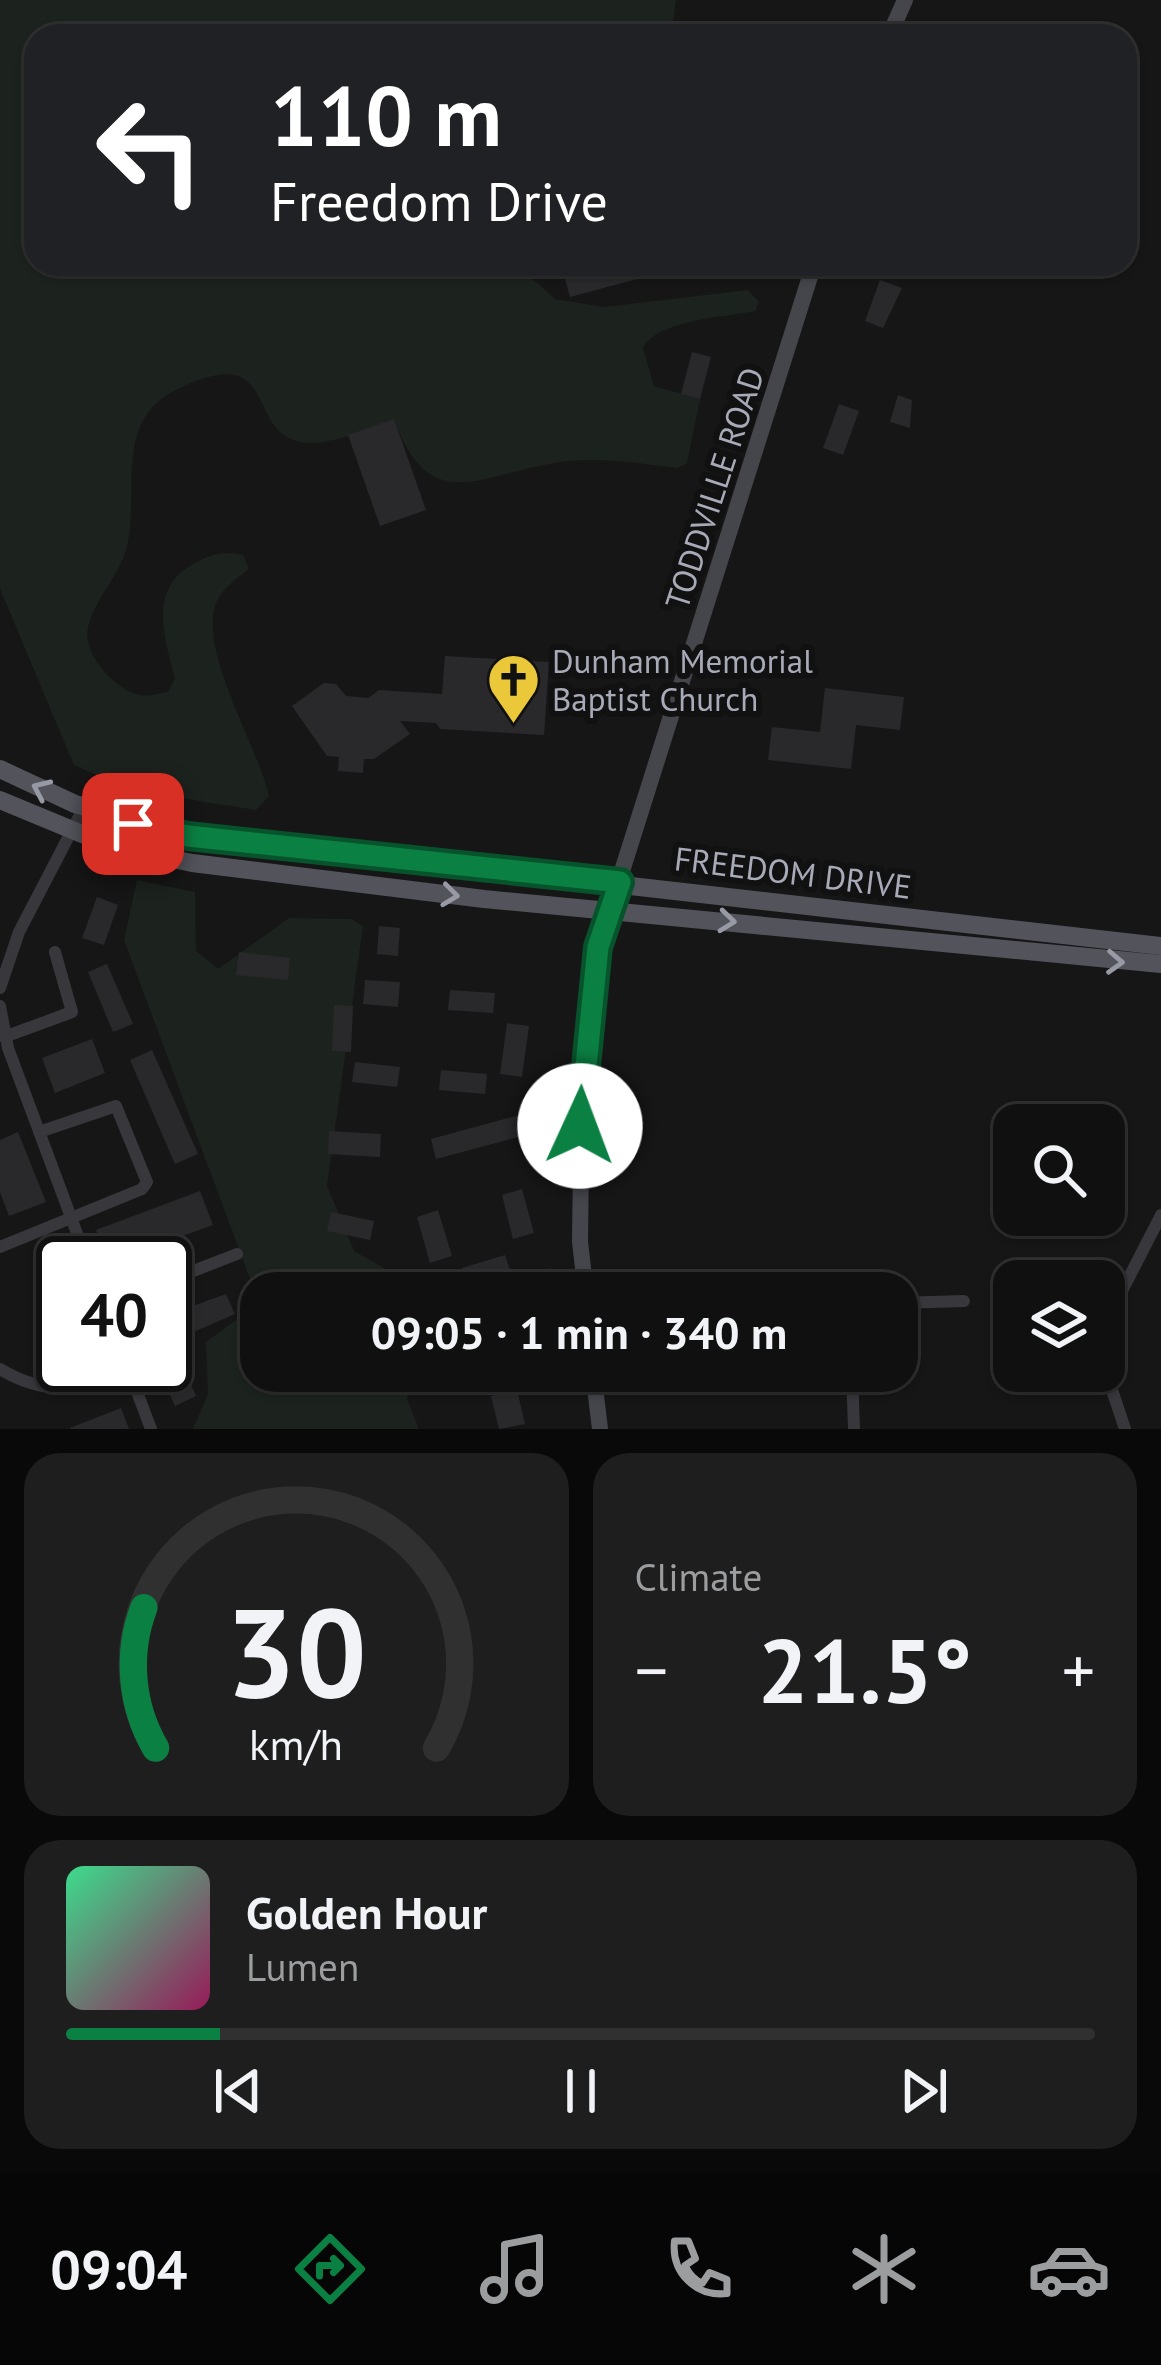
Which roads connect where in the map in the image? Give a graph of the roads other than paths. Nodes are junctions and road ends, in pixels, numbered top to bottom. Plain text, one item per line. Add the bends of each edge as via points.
1 (810, 276) edge
2 (0, 769) edge
3 (0, 800) edge
4 (84, 807) junction
5 (72, 830) junction
6 (620, 882) junction
7 (611, 909) junction
8 (1161, 946) edge
9 (55, 952) dead end
10 (1161, 964) edge
11 (0, 988) edge
12 (0, 1006) edge
13 (4, 1037) junction
14 (39, 1132) junction
15 (1161, 1215) edge
16 (70, 1216) junction
17 (78, 1236) edge
18 (0, 1247) edge
19 (237, 1254) dead end
20 (192, 1272) edge
21 (584, 1272) edge
22 (1125, 1285) edge
23 (964, 1301) dead end
24 (918, 1303) edge
25 (0, 1370) edge
26 (36, 1385) edge
27 (137, 1392) edge
28 (596, 1392) edge
29 (853, 1392) edge
30 (1113, 1392) edge
31 (151, 1429) edge
32 (600, 1429) edge
33 (854, 1429) edge
34 (1125, 1429) edge

1 - 6 street, TODDVILLE ROAD
4 -> 2 main road, FREEDOM DRIVE
3 - 5 main road, FREEDOM DRIVE
4 - 5 street
4 - 6 main road, FREEDOM DRIVE via 188,836
5 -> 7 main road, FREEDOM DRIVE via 192,863
5 - 11 street
6 - 7 street, TODDVILLE ROAD
6 - 8 main road, FREEDOM DRIVE
7 -> 10 main road, FREEDOM DRIVE
7 - 21 street, TODDVILLE ROAD via 598,947 582,1078
9 - 13 street via 72,1012
12 - 13 street
13 - 14 street
14 - 16 street
14 - 16 street via 116,1106 145,1170 142,1189
15 - 22 street
16 - 17 street
16 - 18 street
19 - 20 street
23 - 24 street
25 - 26 street
27 - 31 street
28 - 32 street
29 - 33 street
30 - 34 street

